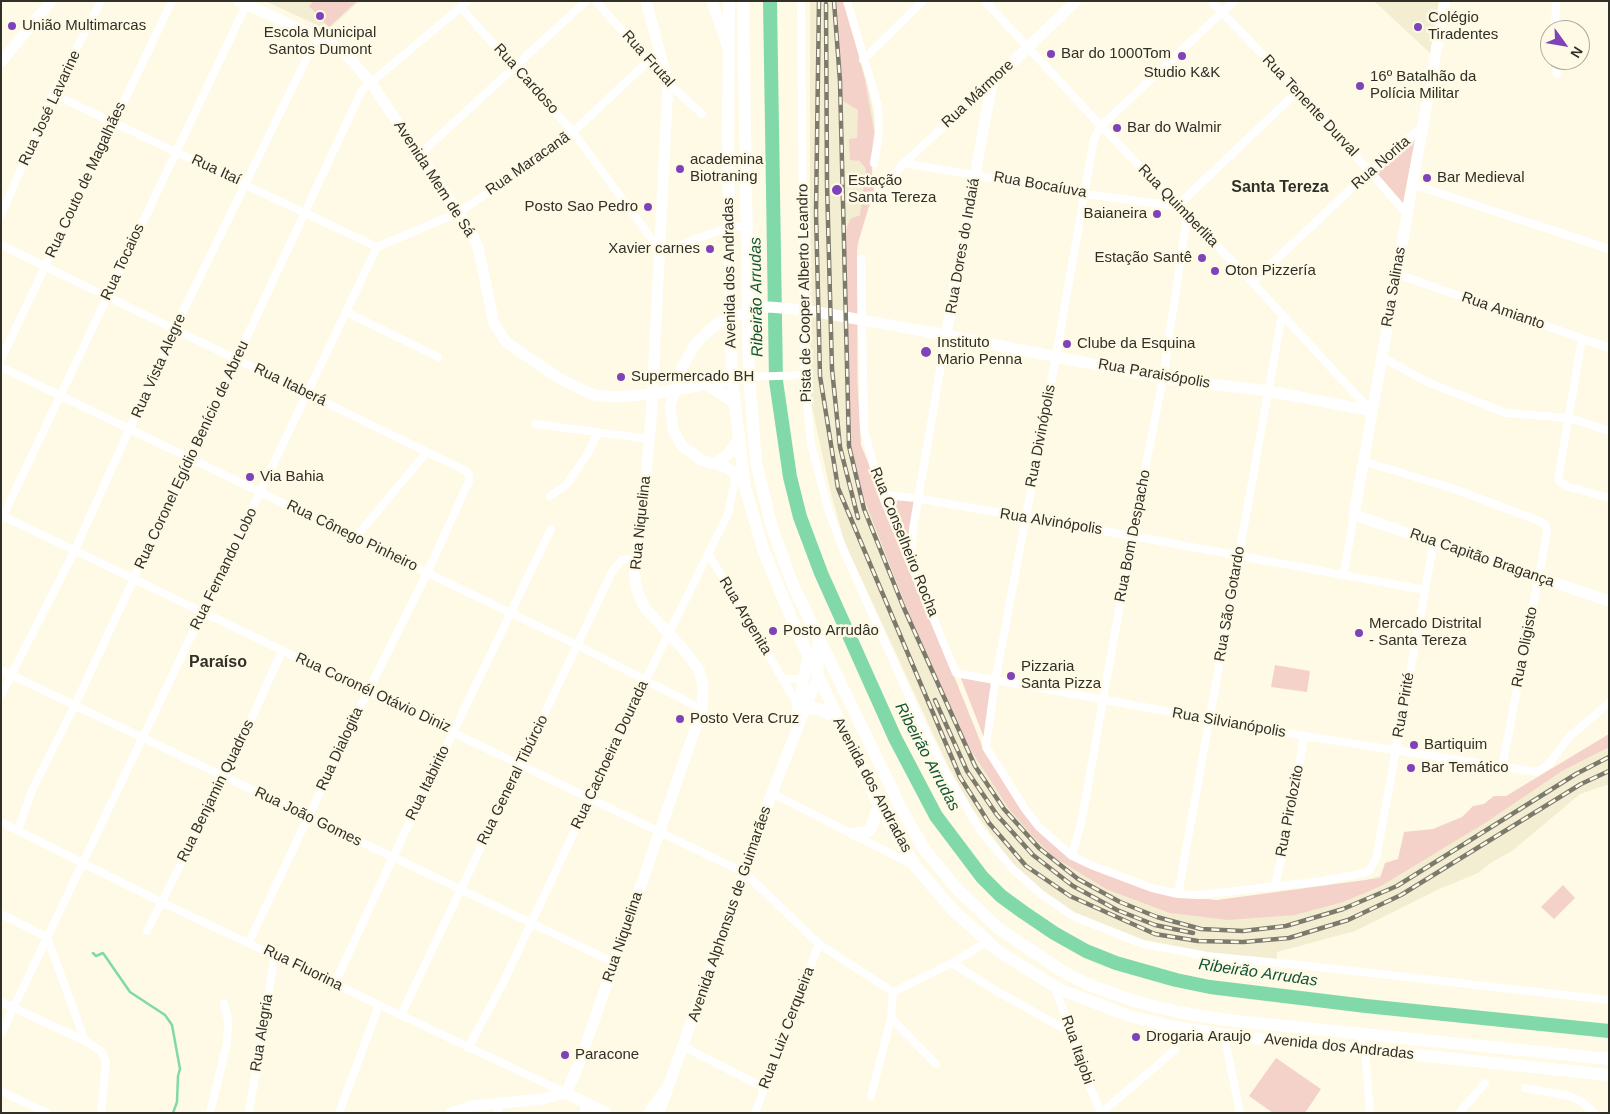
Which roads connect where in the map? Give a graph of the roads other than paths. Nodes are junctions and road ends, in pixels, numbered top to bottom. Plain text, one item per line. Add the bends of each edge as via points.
1 (101, 1) edge
2 (172, 1) edge
3 (468, 1) edge
4 (586, 1) edge
5 (596, 1) edge
6 (646, 1) edge
7 (712, 1) edge
8 (728, 1) edge
9 (743, 1) edge
10 (801, 1) edge
11 (846, 1) edge
12 (923, 1) edge
13 (985, 1) edge
14 (1076, 1) edge
15 (1211, 1) edge
16 (1234, 1) edge
17 (1445, 1) edge
18 (1556, 1) edge
19 (245, 2) edge
20 (44, 4) edge
21 (461, 8) junction
22 (1222, 12) junction
23 (1555, 20) edge
24 (318, 37) junction
25 (727, 46) junction
26 (1027, 47) junction
27 (659, 51) junction
28 (648, 60) junction
29 (863, 60) junction
30 (1, 62) edge
31 (515, 66) junction
32 (1557, 70) edge
33 (1557, 74) dead end
34 (992, 82) junction
35 (371, 83) junction
36 (668, 83) junction
37 (1298, 91) junction
38 (54, 94) junction
39 (702, 114) dead end
40 (113, 122) junction
41 (1101, 126) junction
42 (1423, 126) junction
43 (573, 132) junction
44 (175, 152) junction
45 (420, 154) junction
46 (874, 163) dead end
47 (904, 163) junction
48 (1370, 171) junction
49 (976, 174) junction
50 (246, 184) junction
51 (1412, 184) junction
52 (882, 189) dead end
53 (1084, 194) junction
54 (1177, 206) junction
55 (304, 211) junction
56 (460, 212) junction
57 (1407, 214) junction
58 (1, 215) edge
59 (1187, 216) junction
60 (745, 226) junction
61 (729, 227) junction
62 (1, 245) edge
63 (661, 246) junction
64 (377, 248) junction
65 (1609, 249) edge
66 (861, 259) dead end
67 (46, 268) junction
68 (1397, 274) junction
69 (1252, 282) junction
70 (106, 297) junction
71 (346, 312) junction
72 (1282, 314) junction
73 (174, 330) junction
74 (946, 335) junction
75 (1582, 339) junction
76 (1609, 348) edge
77 (1056, 356) junction
78 (438, 357) dead end
79 (1382, 357) junction
80 (1, 359) edge
81 (236, 360) junction
82 (732, 361) junction
83 (1, 367) edge
84 (804, 375) junction
85 (750, 377) junction
86 (1163, 378) junction
87 (732, 381) junction
88 (704, 384) junction
89 (1268, 391) junction
90 (306, 392) junction
91 (652, 394) junction
92 (59, 395) junction
93 (734, 402) junction
94 (1371, 411) junction
95 (1570, 418) junction
96 (535, 424) dead end
97 (130, 430) junction
98 (1609, 431) edge
99 (597, 434) junction
100 (649, 439) junction
101 (738, 440) junction
102 (426, 453) junction
103 (740, 459) junction
104 (190, 460) junction
105 (1363, 461) junction
106 (716, 463) junction
107 (469, 475) joint
108 (736, 475) junction
109 (745, 488) junction
110 (262, 492) junction
111 (882, 495) junction
112 (550, 496) dead end
113 (1609, 498) edge
114 (918, 499) junction
115 (1354, 515) junction
116 (2, 517) edge
117 (1026, 519) junction
118 (551, 529) dead end
119 (1132, 536) junction
120 (355, 538) junction
121 (1434, 541) junction
122 (75, 550) junction
123 (708, 553) junction
124 (1239, 555) junction
125 (636, 558) junction
126 (910, 559) junction
127 (427, 573) junction
128 (1344, 573) junction
129 (1538, 577) junction
130 (134, 579) junction
131 (1425, 590) junction
132 (1609, 601) edge
133 (204, 612) junction
134 (510, 613) junction
135 (669, 633) junction
136 (818, 641) junction
137 (578, 645) junction
138 (282, 651) junction
139 (1, 670) edge
140 (956, 673) joint
141 (11, 675) junction
142 (812, 676) junction
143 (646, 678) junction
144 (782, 679) junction
145 (995, 682) junction
146 (368, 691) junction
147 (1, 695) edge
148 (1103, 701) junction
149 (1609, 703) edge
150 (74, 707) junction
151 (801, 708) junction
152 (702, 709) junction
153 (836, 718) junction
154 (1210, 718) junction
155 (453, 731) junction
156 (1304, 736) junction
157 (142, 737) junction
158 (1396, 750) junction
159 (520, 764) junction
160 (1502, 768) junction
161 (225, 776) junction
162 (772, 793) junction
163 (590, 799) junction
164 (879, 805) junction
165 (308, 816) junction
166 (1, 822) edge
167 (18, 830) junction
168 (659, 831) junction
169 (854, 834) junction
170 (1072, 856) junction
171 (392, 857) junction
172 (83, 863) junction
173 (915, 866) junction
174 (745, 873) junction
175 (1275, 886) junction
176 (957, 889) junction
177 (460, 890) junction
178 (1178, 894) junction
179 (161, 902) junction
180 (1, 914) edge
181 (530, 924) junction
182 (147, 931) dead end
183 (48, 937) junction
184 (249, 942) junction
185 (988, 942) junction
186 (819, 944) junction
187 (275, 954) junction
188 (615, 963) junction
189 (952, 963) junction
190 (335, 983) junction
191 (1054, 986) junction
192 (893, 992) junction
193 (1609, 1000) edge
194 (1, 1002) edge
195 (224, 1003) dead end
196 (379, 1005) junction
197 (14, 1008) junction
198 (401, 1015) junction
199 (891, 1018) junction
200 (1227, 1020) junction
201 (1176, 1027) junction
202 (1072, 1033) junction
203 (1358, 1033) junction
204 (1, 1034) edge
205 (1224, 1035) junction
206 (85, 1041) junction
207 (684, 1047) junction
208 (468, 1048) junction
209 (1365, 1049) junction
210 (1609, 1059) edge
211 (936, 1064) dead end
212 (1609, 1075) edge
213 (1485, 1083) dead end
214 (668, 1087) junction
215 (765, 1088) junction
216 (1525, 1088) dead end
217 (1, 1091) edge
218 (566, 1092) junction
219 (871, 1096) dead end
220 (585, 1108) edge
221 (499, 1109) edge
222 (1591, 1111) edge
223 (47, 1113) edge
224 (101, 1113) edge
225 (210, 1113) edge
226 (249, 1113) edge
227 (338, 1113) edge
228 (451, 1113) edge
229 (606, 1113) edge
230 (649, 1113) edge
231 (659, 1113) edge
232 (755, 1113) edge
233 (1101, 1113) edge
234 (1240, 1113) edge
235 (1370, 1113) edge
236 (1460, 1113) edge

1 - 38 street, Rua José Lavarine
2 - 40 street, Rua Couto de Magalhães
3 - 21 street, Rua Coronel Egídio Benício de Abreu
4 - 31 street
5 - 28 street, Rua Frutal
6 - 27 street, Rua Niquelina
7 - 25 street
8 - 25 main road, Avenida dos Andradas
9 - 60 main road, Avenida dos Andradas
10 - 84 street, Pista de Cooper Alberto Leandro
11 - 29 street
12 - 29 street
13 - 26 street, Rua Quimberlita
14 - 26 street, Rua Mármore
15 - 22 street, Rua Tenente Durval
16 - 22 street
17 - 42 street, Rua Salinas
18 - 23 street
19 - 24 street, Avenida Mem de Sá
19 - 44 street, Rua Tocaios
20 - 30 street
21 - 31 street, Rua Cardoso
21 - 35 street, Rua Coronel Egídio Benício de Abreu
22 - 37 street, Rua Tenente Durval
22 - 41 street
24 - 35 street, Avenida Mem de Sá via 347,55
24 - 50 street, Rua Vista Alegre
25 - 61 main road, Avenida dos Andradas
26 - 34 street, Rua Mármore
26 - 41 street, Rua Quimberlita
27 - 28 street, Rua Maracanã
27 - 36 street, Rua Niquelina
28 - 36 street, Rua Frutal
28 - 43 street, Rua Maracanã
29 - 46 street via 878,106 879,134
31 - 43 street, Rua Cardoso
31 - 45 street
32 - 33 street
34 - 47 street, Rua Mármore
34 - 49 street, Rua Dores do Indaiá
35 - 45 street, Avenida Mem de Sá
35 - 55 street, Rua Coronel Egídio Benício de Abreu via 362,90
36 - 39 street, Rua Frutal
36 - 63 street, Rua Niquelina
37 - 48 street, Rua Tenente Durval
37 - 54 street
38 - 40 street, Rua Itaí
38 - 58 street, Rua José Lavarine
40 - 44 street, Rua Itaí
40 - 67 street, Rua Couto de Magalhães
41 - 53 street, Rua Divinópolis via 1094,139
41 - 54 street, Rua Quimberlita
42 - 48 street, Rua Norita
42 - 51 street, Rua Salinas
43 - 56 street, Rua Maracanã
43 - 63 street, Rua Cardoso via 648,234
44 - 50 street, Rua Itaí
44 - 70 street, Rua Tocaios
45 - 56 street, Avenida Mem de Sá
47 - 49 street, Rua Bocaíuva
47 - 52 street, Rua Mármore
48 - 57 street, Rua Tenente Durval
48 - 69 street, Rua Norita
49 - 53 street, Rua Bocaíuva
49 - 74 street, Rua Dores do Indaiá
50 - 55 street, Rua Itaí
50 - 73 street, Rua Vista Alegre
51 - 57 street, Rua Salinas
51 - 65 street
53 - 54 street, Rua Bocaíuva
53 - 77 street, Rua Divinópolis
54 - 59 street, Rua Quimberlita
55 - 64 street, Rua Itaí
55 - 81 street, Rua Coronel Egídio Benício de Abreu
56 - 64 street, Rua Maracanã
56 - 91 street, Avenida Mem de Sá via 478,247 494,324 506,342 560,379 588,393 616,397
57 - 68 street, Rua Salinas
59 - 69 street, Rua Quimberlita
59 - 86 street, Rua Bom Despacho
60 - 61 street
60 - 85 main road, Avenida dos Andradas
61 - 63 street via 678,246
61 - 82 main road, Avenida dos Andradas
62 - 67 street, Rua Itaberá
63 - 91 street, Rua Niquelina
64 - 71 street, Rua Fernando Lobo
66 - 111 street, Rua Conselheiro Rocha via 864,430
67 - 70 street, Rua Itaberá
67 - 80 street, Rua Couto de Magalhães
68 - 75 street, Rua Amianto
68 - 79 street, Rua Salinas
69 - 72 street, Rua Quimberlita
70 - 73 street, Rua Itaberá
70 - 92 street, Rua Tocaios
71 - 78 street
71 - 90 street, Rua Fernando Lobo
72 - 89 street, Rua São Gotardo
72 - 94 street, Rua Quimberlita
73 - 81 street, Rua Itaberá
73 - 97 street, Rua Vista Alegre
74 - 77 street, Rua Paraisópolis
74 - 106 street, Rua Paraisópolis via 769,306 743,312 718,323 693,347 681,370 672,395 670,420 678,441 687,450 701,460
74 - 114 street, Rua Dores do Indaiá
75 - 76 street, Rua Amianto
75 - 95 street
77 - 86 street, Rua Paraisópolis
77 - 117 street, Rua Divinópolis
79 - 94 street, Rua Salinas
79 - 95 street via 1427,382 1506,413
81 - 90 street, Rua Itaberá
81 - 104 street, Rua Coronel Egídio Benício de Abreu
82 - 87 main road, Avenida dos Andradas
82 - 88 street, Avenida Mem de Sá via 719,375
83 - 92 street, Rua Cônego Pinheiro
84 - 85 street
84 - 193 street, Pista de Cooper Alberto Leandro via 811,444 828,509 843,549 947,775 982,833 1012,868 1041,894 1073,916 1143,944 1207,956
85 - 87 street, Avenida Mem de Sá
85 - 136 main road, Avenida dos Andradas via 756,462 772,528 792,585
86 - 89 street, Rua Paraisópolis
86 - 119 street, Rua Bom Despacho
87 - 88 street, Avenida Mem de Sá
87 - 93 main road, Avenida dos Andradas
88 - 91 street, Avenida Mem de Sá
88 - 93 main road
89 - 94 street, Rua Paraisópolis
89 - 124 street, Rua São Gotardo
90 - 102 street, Rua Itaberá
90 - 110 street, Rua Fernando Lobo
91 - 100 street, Rua Niquelina
92 - 97 street, Rua Cônego Pinheiro
92 - 116 street, Rua Tocaios
93 - 101 main road, Avenida dos Andradas
94 - 105 street, Rua Salinas
95 - 98 street
95 - 113 street via 1558,480 1566,486
96 - 99 street
97 - 104 street, Rua Cônego Pinheiro
97 - 122 street, Rua Vista Alegre
99 - 100 street
99 - 112 street via 566,485
100 - 125 street, Rua Niquelina via 644,508
101 - 103 main road, Avenida dos Andradas
101 - 106 street
102 - 107 street, Rua Itaberá
102 - 120 street
103 - 108 street, Rua Cachoeira Dourada
103 - 109 main road, Avenida dos Andradas
104 - 110 street, Rua Cônego Pinheiro
104 - 130 street, Rua Coronel Egídio Benício de Abreu
105 - 115 street, Rua Salinas
105 - 129 street, Rua Oligisto via 1454,489 1542,522 1547,533
106 - 108 street via 728,467
107 - 127 street, Rua Dialogita
108 - 109 main road
108 - 123 street, Rua Cachoeira Dourada via 728,514
109 - 142 main road, Avenida dos Andradas via 762,549 808,656
110 - 120 street, Rua Cônego Pinheiro
110 - 133 street, Rua Fernando Lobo
111 - 114 street, Rua Alvinópolis
111 - 126 street, Rua Conselheiro Rocha
114 - 117 street, Rua Alvinópolis
114 - 126 street, Rua Dores do Indaiá
115 - 121 street, Rua Capitão Bragança
115 - 128 street, Rua Salinas
116 - 122 street, Rua Coronél Otávio Diniz
117 - 119 street, Rua Alvinópolis
117 - 145 street, Rua Divinópolis
118 - 134 street, Rua Itabirito
119 - 124 street, Rua Alvinópolis
119 - 148 street, Rua Bom Despacho
120 - 127 street, Rua Cônego Pinheiro
121 - 129 street, Rua Capitão Bragança
121 - 131 street, Rua Pirité
122 - 130 street, Rua Coronél Otávio Diniz
122 - 141 street, Rua Vista Alegre
123 - 135 street, Rua Cachoeira Dourada
123 - 144 street, Rua Argenita
124 - 128 street, Rua Alvinópolis
124 - 154 street, Rua São Gotardo
125 - 135 street, Rua Niquelina via 634,573 640,600
125 - 137 street, Rua General Tibúrcio via 626,558 615,567
126 - 140 street, Rua Conselheiro Rocha
127 - 134 street, Rua Cônego Pinheiro
127 - 146 street, Rua Dialogita
128 - 131 street, Rua Alvinópolis
129 - 132 street, Rua Capitão Bragança
129 - 160 street, Rua Oligisto
130 - 133 street, Rua Coronél Otávio Diniz
130 - 150 street, Rua Coronel Egídio Benício de Abreu
131 - 158 street, Rua Pirité
133 - 138 street, Rua Coronél Otávio Diniz
133 - 157 street, Rua Fernando Lobo
134 - 137 street, Rua Cônego Pinheiro
134 - 155 street, Rua Itabirito
135 - 143 street, Rua Cachoeira Dourada
135 - 152 street, Rua Niquelina via 699,670 703,686
136 - 142 street, Avenida Alphonsus de Guimarães
136 - 176 main road, Avenida dos Andradas via 911,827 924,849
137 - 143 street, Rua Cônego Pinheiro
137 - 159 street, Rua General Tibúrcio
138 - 146 street, Rua Coronél Otávio Diniz
138 - 161 street, Rua Benjamin Quadros
139 - 141 street, Rua João Gomes
140 - 145 street, Rua Silvianópolis
141 - 147 street, Rua Vista Alegre
141 - 150 street, Rua João Gomes
142 - 144 street
142 - 151 street, Avenida Alphonsus de Guimarães
142 - 153 main road, Avenida dos Andradas
143 - 152 street, Rua Cônego Pinheiro
143 - 163 street, Rua Cachoeira Dourada
144 - 151 street, Rua Argenita
145 - 148 street, Rua Silvianópolis
145 - 170 street, Rua Divinópolis via 986,747 1039,827
146 - 155 street, Rua Coronél Otávio Diniz
146 - 165 street, Rua Dialogita
148 - 154 street, Rua Silvianópolis
148 - 170 street, Rua Bom Despacho via 1082,819
149 - 160 street via 1569,737 1543,770
150 - 157 street, Rua João Gomes
150 - 167 street, Rua Coronel Egídio Benício de Abreu via 33,788
151 - 153 main road via 819,709
151 - 162 street, Avenida Alphonsus de Guimarães
152 - 168 street, Rua Niquelina
153 - 164 main road, Avenida dos Andradas
154 - 156 street, Rua Silvianópolis
154 - 178 street, Rua São Gotardo
155 - 159 street, Rua Coronél Otávio Diniz
155 - 171 street, Rua Itabirito
156 - 158 street, Rua Silvianópolis
156 - 175 street, Rua Pirolozito via 1290,822
157 - 161 street, Rua João Gomes
157 - 172 street, Rua Fernando Lobo
158 - 160 street, Rua Silvianópolis
158 - 175 street, Rua Pirité via 1372,868 1364,873 1323,881
159 - 163 street, Rua Coronél Otávio Diniz
159 - 177 street, Rua General Tibúrcio
161 - 165 street, Rua João Gomes
161 - 179 street, Rua Benjamin Quadros
162 - 169 street
162 - 174 street, Avenida Alphonsus de Guimarães
163 - 168 street, Rua Coronél Otávio Diniz
163 - 181 street, Rua Cachoeira Dourada
164 - 169 main road via 871,828
164 - 173 main road, Avenida dos Andradas
165 - 171 street, Rua João Gomes
165 - 184 street, Rua Dialogita
166 - 167 street, Rua Fluorina
167 - 172 street, Rua Fluorina
168 - 174 street, Rua Coronél Otávio Diniz
168 - 188 street, Rua Niquelina
169 - 173 street
170 - 178 street via 1152,888
171 - 177 street, Rua João Gomes
171 - 190 street, Rua Itabirito
172 - 179 street, Rua Fluorina
172 - 183 street, Rua Fernando Lobo
173 - 176 main road
173 - 185 main road, Avenida dos Andradas via 952,909
174 - 186 street, Rua Coronél Otávio Diniz
174 - 207 street, Avenida Alphonsus de Guimarães
175 - 178 street via 1222,893
176 - 200 main road, Avenida dos Andradas via 998,928 1062,971 1088,984 1142,1003
177 - 181 street, Rua João Gomes
177 - 198 street, Rua General Tibúrcio
179 - 182 street, Rua Benjamin Quadros
179 - 184 street, Rua Fluorina
180 - 183 street
181 - 188 street, Rua João Gomes
181 - 208 street, Rua Cachoeira Dourada via 504,982
183 - 197 street, Rua Fernando Lobo
183 - 206 street
184 - 187 street, Rua Fluorina
185 - 189 street
185 - 191 main road, Avenida dos Andradas
186 - 192 street, Rua Coronél Otávio Diniz
186 - 215 street, Rua Luiz Cerqueira
187 - 190 street, Rua Fluorina
187 - 226 street, Rua Alegria
188 - 218 street, Rua Niquelina
189 - 192 street
189 - 202 street
190 - 196 street, Rua Fluorina
191 - 201 main road, Avenida dos Andradas via 1129,1016
191 - 202 street, Rua Itajobi
192 - 199 street
194 - 197 street
195 - 225 street via 228,1021 227,1043
196 - 198 street, Rua Fluorina
196 - 227 street
197 - 204 street, Rua Fernando Lobo
197 - 206 street
198 - 208 street, Rua Fluorina
199 - 211 street
199 - 219 street
200 - 203 main road, Avenida dos Andradas
200 - 205 main road via 1222,1028
201 - 205 main road, Avenida dos Andradas
201 - 233 street via 1175,1050
202 - 233 street, Rua Itajobi
203 - 209 street
203 - 210 main road, Avenida dos Andradas
205 - 209 main road, Avenida dos Andradas
205 - 234 street
206 - 224 street via 106,1058
207 - 214 street, Avenida Alphonsus de Guimarães
207 - 215 street
208 - 218 street, Rua Fluorina
209 - 212 main road, Avenida dos Andradas
209 - 235 street
213 - 236 street
214 - 230 street, Avenida Alphonsus de Guimarães
214 - 231 street, Avenida Alphonsus de Guimarães
215 - 232 street, Rua Luiz Cerqueira
216 - 222 street via 1569,1096
217 - 223 street
218 - 220 street, Rua Fluorina
218 - 221 street
220 - 229 street, Rua Fluorina
221 - 228 street via 473,1106

